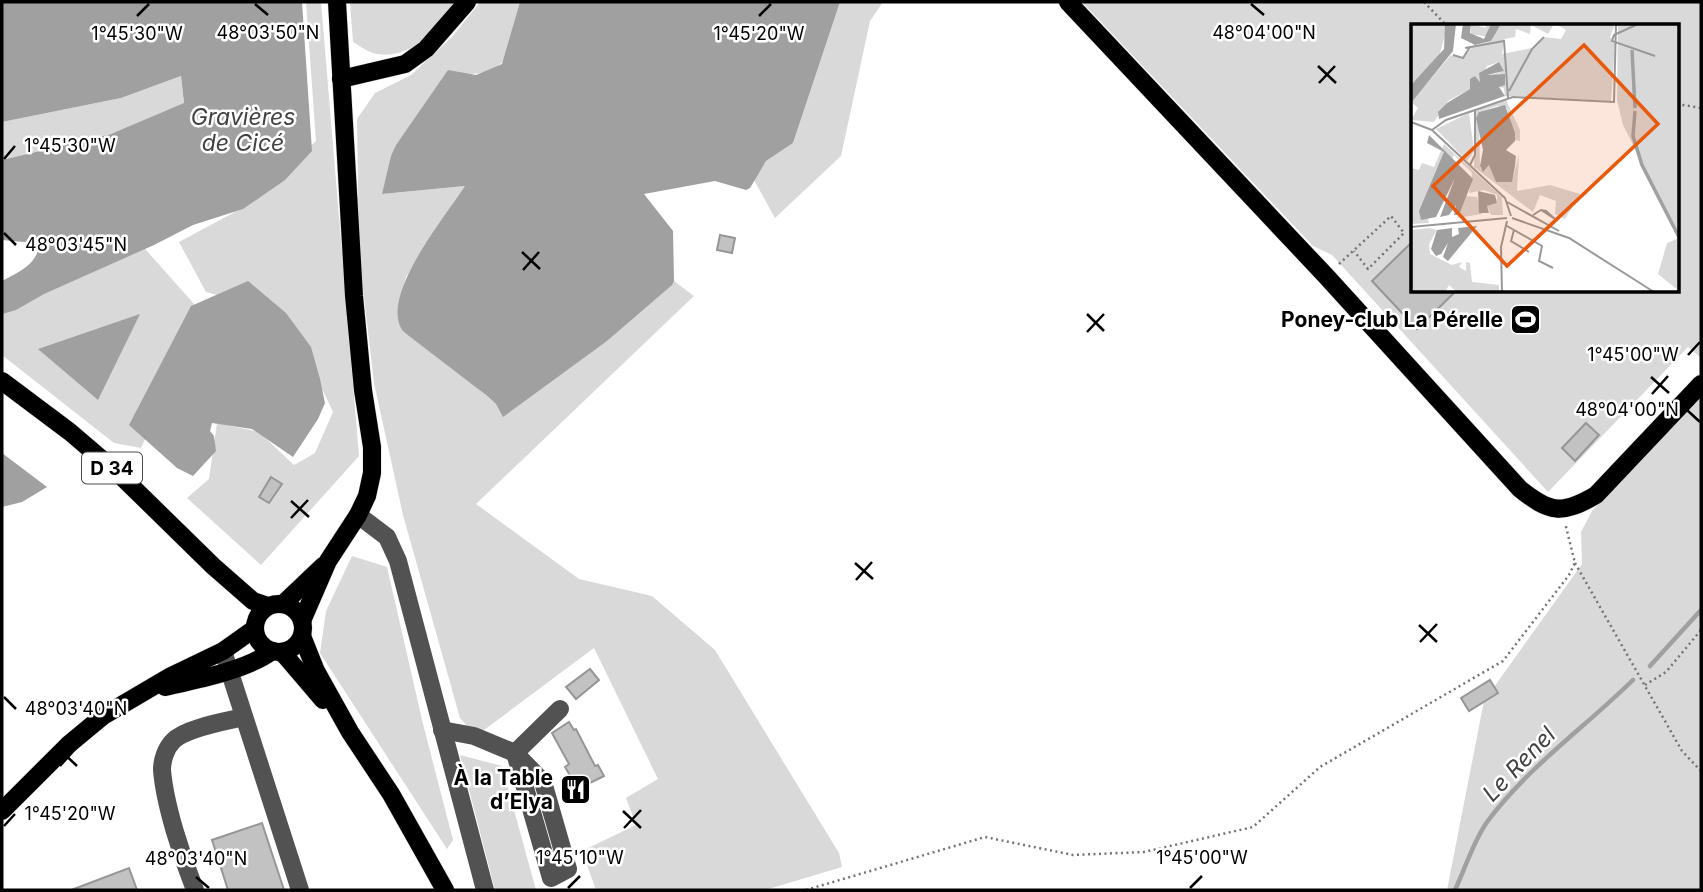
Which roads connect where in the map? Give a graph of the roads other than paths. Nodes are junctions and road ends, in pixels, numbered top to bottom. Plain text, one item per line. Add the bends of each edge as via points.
1 (337, 2) edge
2 (467, 2) edge
3 (1068, 2) edge
4 (341, 79) junction
5 (2, 381) edge
6 (1701, 384) edge
7 (358, 515) junction
8 (328, 561) junction
9 (213, 566) junction
10 (276, 605) junction
11 (255, 625) junction
12 (302, 628) junction
13 (223, 651) junction
14 (277, 652) junction
15 (229, 670) junction
16 (141, 692) junction
17 (560, 709) dead end
18 (244, 717) junction
19 (442, 730) junction
20 (350, 733) junction
21 (515, 753) junction
22 (2, 811) edge
23 (195, 890) edge
24 (300, 890) edge
25 (445, 890) edge
26 (485, 890) edge

1 - 4 main road
2 - 4 main road via 426,49 405,64
3 - 6 main road via 1537,503 1560,510 1596,495
4 - 7 main road via 354,296 372,447 372,474
5 - 9 main road, D 34 via 118,472
7 - 8 main road
7 - 19 street via 387,537 398,561
8 - 10 main road
8 - 12 main road
9 - 10 main road, D 34 via 253,601
9 - 11 main road, D 34
10 - 11 main road via 262,610
10 - 12 main road via 295,610
11 - 13 main road
11 - 14 main road via 260,643
12 - 14 main road via 294,647
12 - 20 main road via 316,671
13 - 15 street
13 - 16 main road
14 - 15 main road
14 - 20 main road
15 - 16 main road
15 - 18 street
16 - 22 main road via 77,738
17 - 21 street
18 - 23 street via 195,730 175,739 166,752 162,768 182,856
18 - 24 street
19 - 21 street via 474,736
19 - 26 street
20 - 25 main road
21 - 21 street via 523,778 551,878 568,869 542,782

